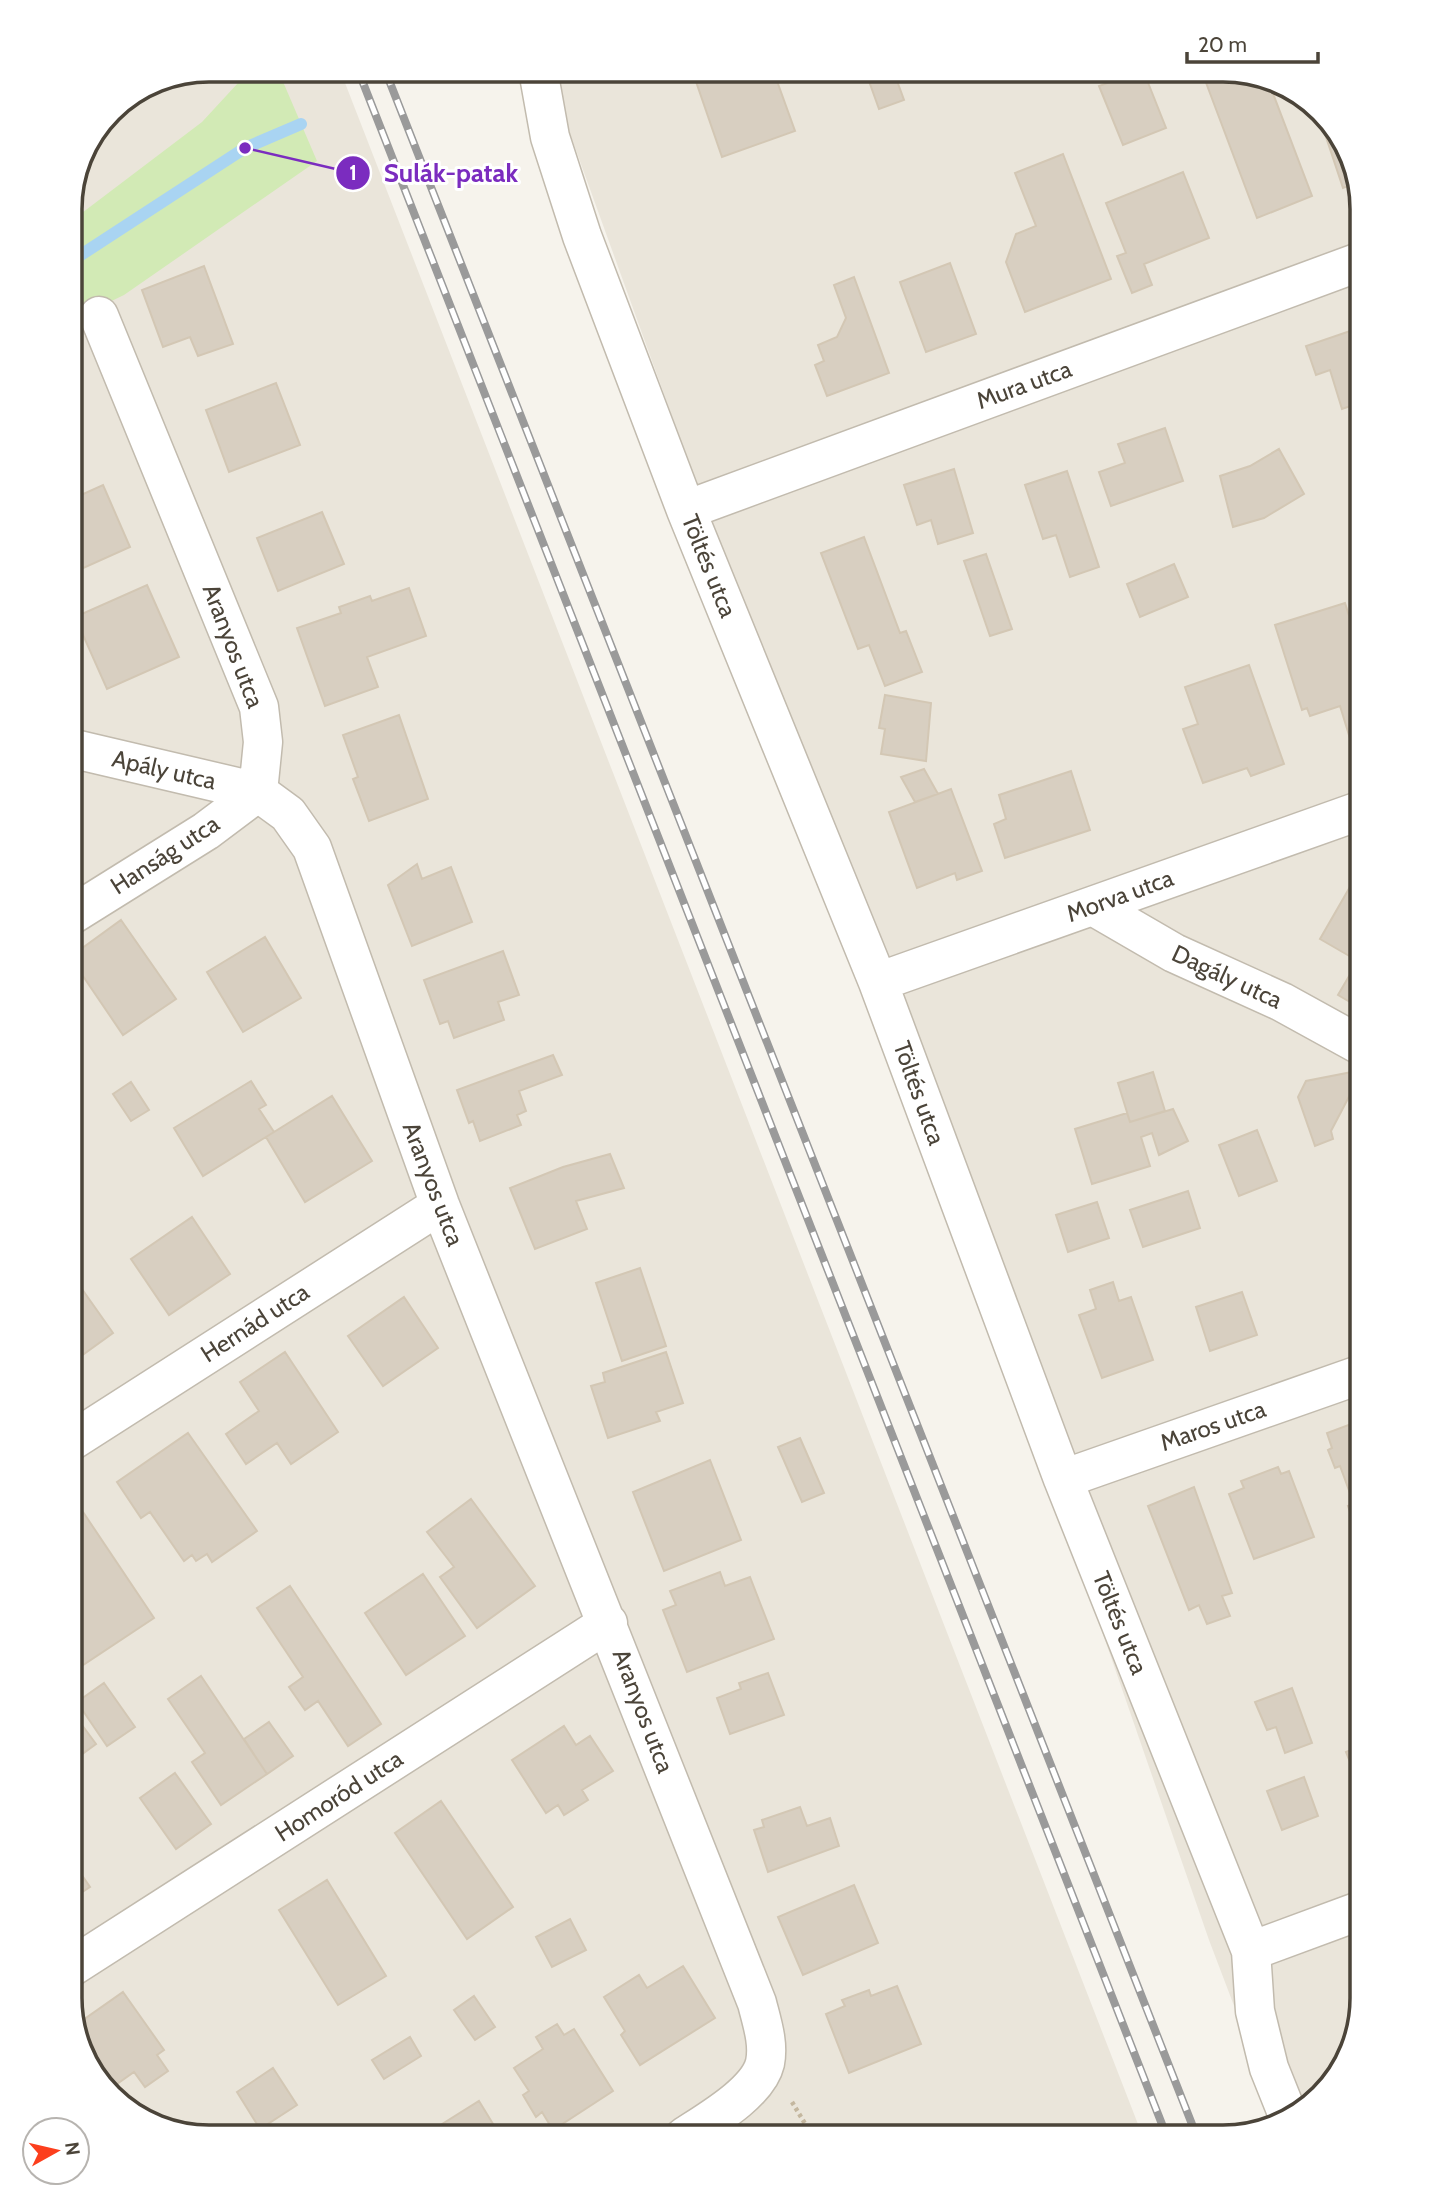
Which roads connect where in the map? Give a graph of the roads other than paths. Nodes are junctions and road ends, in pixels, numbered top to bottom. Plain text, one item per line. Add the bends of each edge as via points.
1 (540, 82) edge
2 (1350, 265) edge
3 (99, 316) dead end
4 (686, 510) junction
5 (83, 751) edge
6 (258, 792) junction
7 (1350, 814) edge
8 (1093, 906) junction
9 (83, 908) edge
10 (878, 982) junction
11 (1350, 1039) edge
12 (440, 1205) junction
13 (1350, 1378) edge
14 (82, 1434) edge
15 (1063, 1479) junction
16 (608, 1623) junction
17 (1350, 1914) edge
18 (1251, 1951) junction
19 (82, 1960) edge
20 (1285, 2108) edge
21 (704, 2124) edge

1 - 4 street, Töltés utca via 550,137 582,236
2 - 4 street, Mura utca
3 - 6 street, Aranyos utca via 259,707 263,742
4 - 10 street, Töltés utca
5 - 6 street, Apály utca
6 - 9 street, Hanság utca
6 - 12 street, Aranyos utca via 288,814 312,848
7 - 8 street, Morva utca
8 - 10 street, Morva utca
8 - 11 street, Dagály utca via 1139,935
10 - 15 street, Töltés utca
12 - 14 street, Hernád utca
12 - 16 street, Aranyos utca
13 - 15 street, Maros utca
15 - 18 street, Töltés utca
16 - 19 street, Homoród utca
16 - 21 street, Aranyos utca via 757,2003 766,2038 765,2065 750,2087
17 - 18 street
18 - 20 street, Töltés utca via 1255,2011

